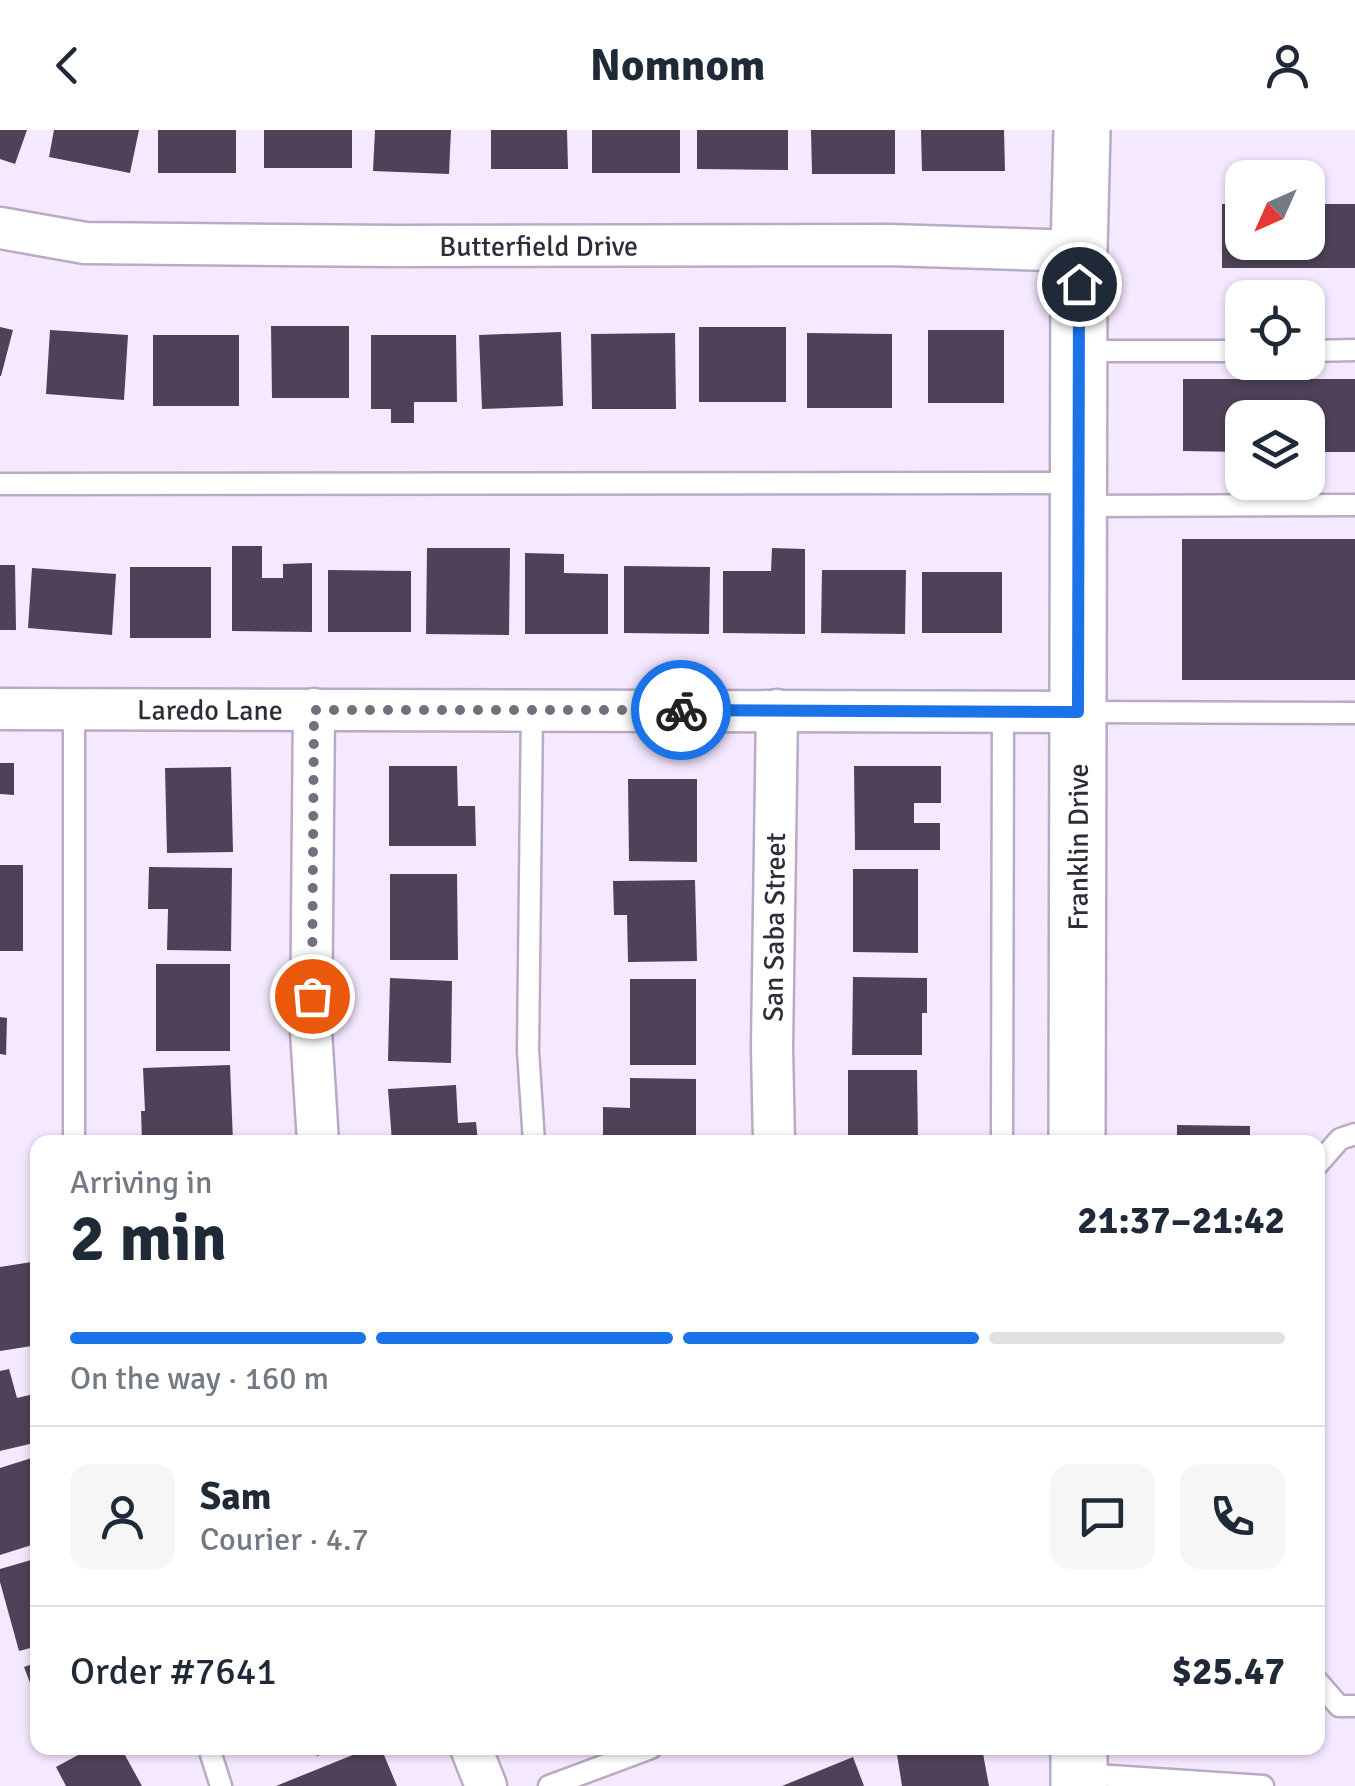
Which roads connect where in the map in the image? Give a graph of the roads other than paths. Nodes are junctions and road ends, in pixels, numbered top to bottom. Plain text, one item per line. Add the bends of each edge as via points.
1 (1082, 130) edge
2 (0, 228) edge
3 (1079, 251) junction
4 (1325, 350) edge
5 (1355, 350) edge
6 (1079, 351) junction
7 (1225, 351) edge
8 (0, 484) edge
9 (1079, 494) junction
10 (1355, 505) edge
11 (0, 708) edge
12 (74, 709) junction
13 (314, 710) junction
14 (532, 710) junction
15 (777, 710) junction
16 (1004, 711) junction
17 (1078, 712) junction
18 (1355, 713) edge
19 (1355, 1134) edge
20 (74, 1135) edge
21 (318, 1135) edge
22 (534, 1135) edge
23 (774, 1135) edge
24 (1002, 1135) edge
25 (1077, 1135) edge
26 (1325, 1156) edge
27 (1325, 1690) edge
28 (1355, 1706) edge
29 (211, 1755) edge
30 (474, 1755) edge
31 (632, 1755) edge
32 (1079, 1769) edge
33 (221, 1786) edge
34 (486, 1786) edge
35 (549, 1786) edge
36 (1262, 1786) edge

1 - 3 street, Franklin Drive
2 - 3 street, Butterfield Drive via 85,243
3 - 6 street, Franklin Drive
4 - 5 lane
6 - 7 lane
6 - 9 street, Franklin Drive
8 - 9 lane
9 - 10 lane
9 - 17 street, Franklin Drive
11 - 12 street, Laredo Lane
12 - 13 street, Laredo Lane
12 - 20 lane
13 - 14 street, Laredo Lane
13 - 21 street
14 - 15 street, Laredo Lane
14 - 22 lane via 528,1051
15 - 16 street, Laredo Lane
15 - 23 street, San Saba Street
16 - 17 street, Laredo Lane
16 - 24 lane
17 - 18 lane
17 - 25 street, Franklin Drive
19 - 26 lane
27 - 28 lane via 1339,1706
29 - 33 lane
30 - 34 street
31 - 35 lane
32 - 36 lane

